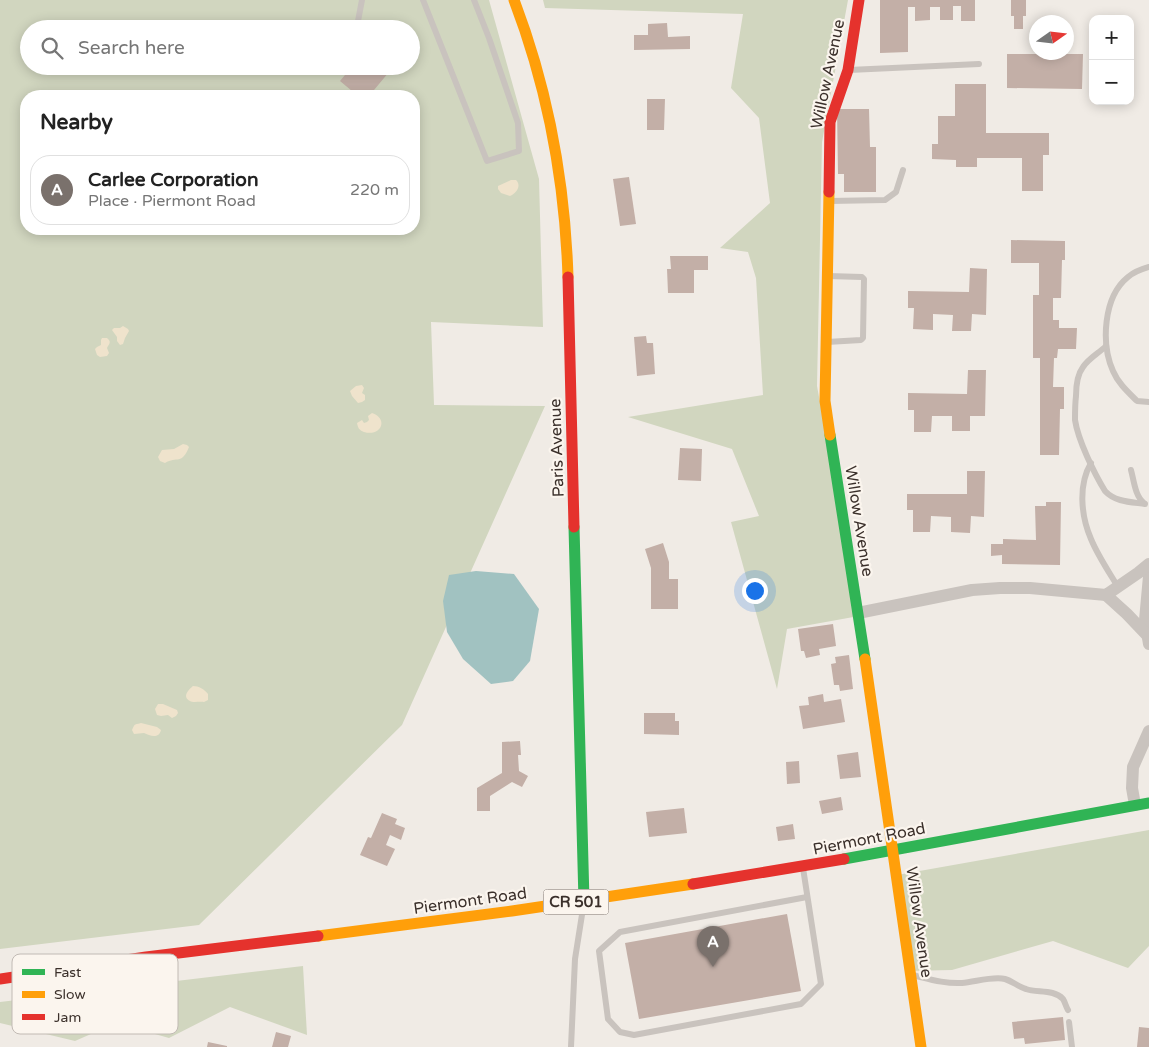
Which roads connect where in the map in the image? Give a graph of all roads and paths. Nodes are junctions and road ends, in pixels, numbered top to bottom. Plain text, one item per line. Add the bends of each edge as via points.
1 (362, 0) edge
2 (423, 0) edge
3 (474, 0) edge
4 (514, 0) edge
5 (859, 0) edge
6 (358, 20) edge
7 (979, 64) dead end
8 (848, 70) junction
9 (903, 170) dead end
10 (829, 202) junction
11 (1149, 267) edge
12 (827, 276) junction
13 (826, 342) junction
14 (1106, 346) junction
15 (1149, 402) edge
16 (1091, 463) junction
17 (1131, 470) dead end
18 (1147, 505) edge
19 (1149, 564) edge
20 (1149, 576) edge
21 (1118, 587) junction
22 (1106, 595) junction
23 (858, 612) junction
24 (1148, 640) edge
25 (1149, 731) edge
26 (1149, 803) edge
27 (1135, 805) junction
28 (894, 850) junction
29 (802, 867) junction
30 (807, 897) junction
31 (584, 901) junction
32 (175, 954) edge
33 (911, 975) junction
34 (1068, 1010) dead end
35 (1069, 1022) dead end
36 (571, 1047) edge
37 (921, 1047) edge
38 (1072, 1047) edge

1 - 6 lane
2 - 3 lane via 487,161 519,151 518,123
4 - 31 street, Paris Avenue via 537,66 552,126 568,249
5 - 8 street, Willow Avenue
7 - 8 lane
8 - 10 street, Willow Avenue via 830,122
9 - 10 lane via 896,192 885,200
10 - 12 street, Willow Avenue
11 - 14 lane via 1128,278 1118,288 1107,320
12 - 13 street, Willow Avenue
12 - 13 lane via 864,279 863,338
13 - 23 street, Willow Avenue via 825,401
14 - 15 lane via 1122,386 1137,401
14 - 16 lane via 1083,368 1076,389 1075,420
16 - 18 lane via 1109,496
16 - 21 lane via 1083,486 1086,525
17 - 18 lane via 1140,501
19 - 21 street
20 - 24 street via 1145,620
21 - 22 street
22 - 23 street via 1000,588 972,590
22 - 24 street
23 - 28 street, Willow Avenue
25 - 27 street via 1133,767
26 - 27 street, Piermont Road / CR 501
27 - 28 street, Piermont Road / CR 501
28 - 29 street, Piermont Road / CR 501
28 - 33 street, Willow Avenue
29 - 30 lane
29 - 31 street, Piermont Road / CR 501
30 - 30 lane via 821,984 801,1004 634,1035 620,1032 608,1019 598,951 620,932
31 - 32 street, Piermont Road / CR 501
31 - 36 lane via 575,959
33 - 34 lane via 960,983 1005,979 1024,989 1054,994 1062,998
33 - 37 street, Willow Avenue
35 - 38 lane

